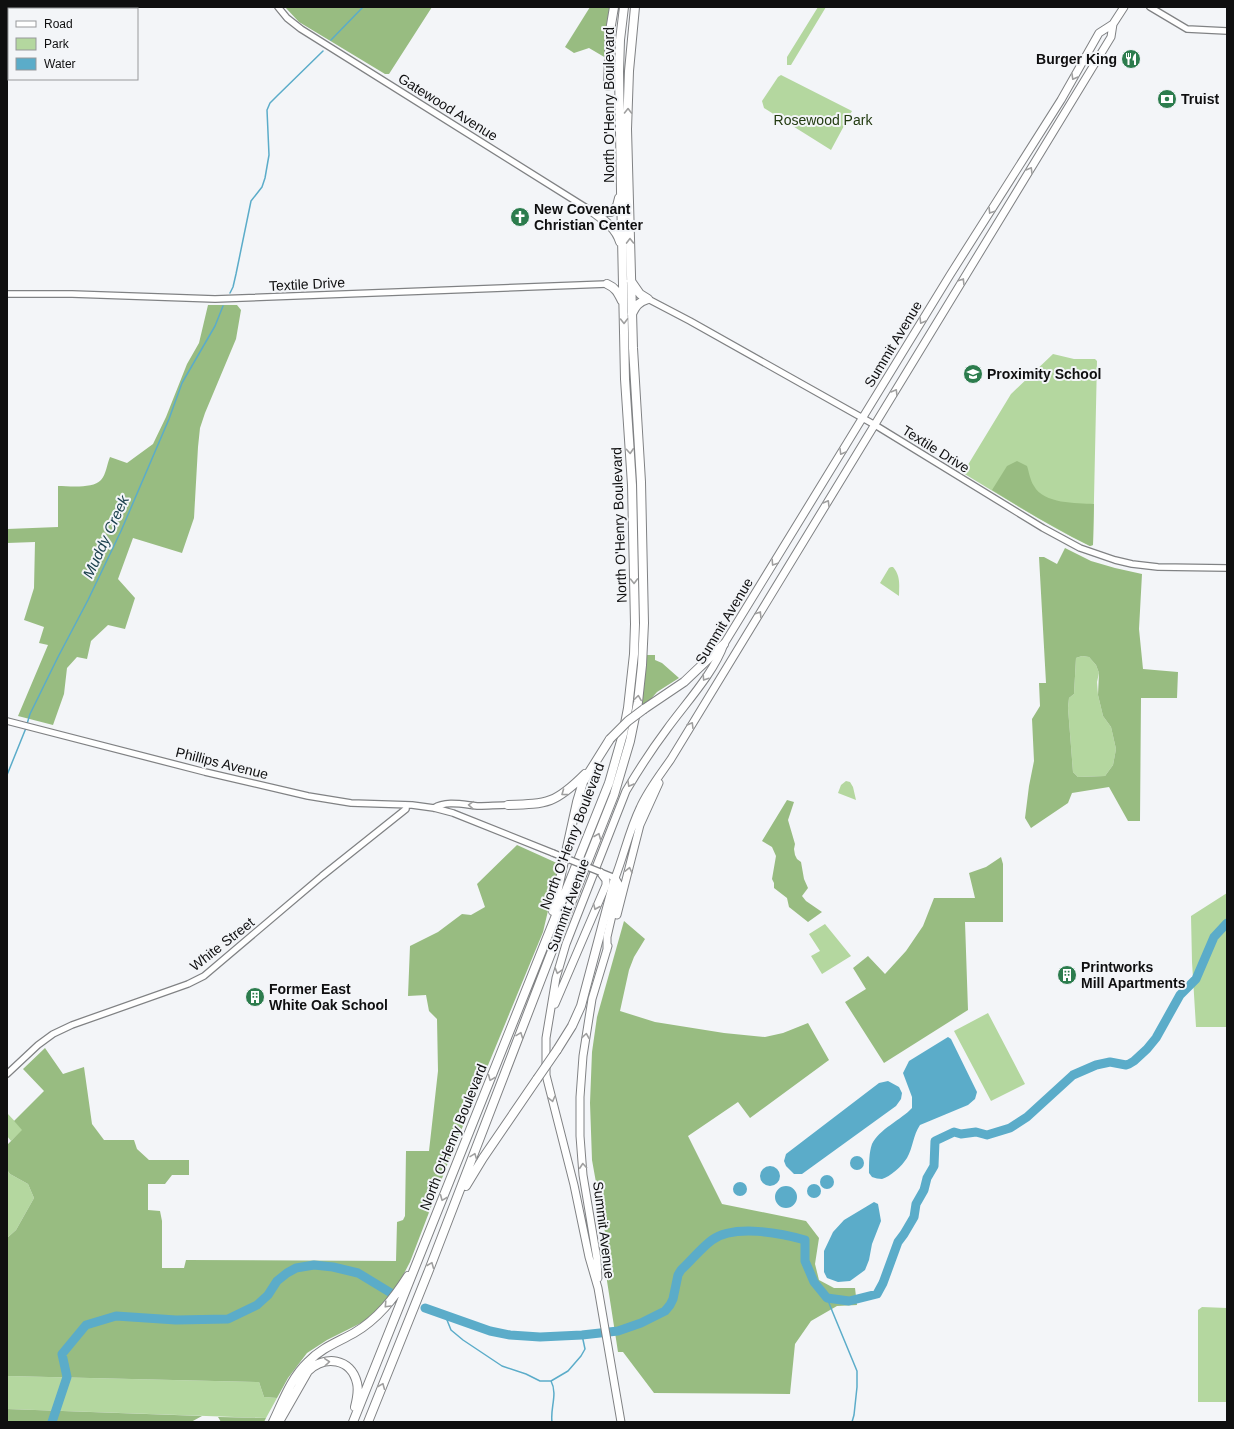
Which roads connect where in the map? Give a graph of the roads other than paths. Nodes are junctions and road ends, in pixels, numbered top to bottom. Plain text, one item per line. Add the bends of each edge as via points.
1 (278, 7) edge
2 (614, 7) edge
3 (624, 7) edge
4 (634, 7) edge
5 (1124, 7) edge
6 (1150, 7) edge
7 (1113, 24) junction
8 (1227, 31) edge
9 (608, 86) dead end
10 (621, 191) junction
11 (593, 212) junction
12 (611, 212) joint
13 (623, 251) junction
14 (623, 268) junction
15 (631, 280) junction
16 (607, 284) junction
17 (7, 294) edge
18 (648, 299) junction
19 (624, 305) junction
20 (632, 315) junction
21 (863, 419) junction
22 (875, 425) junction
23 (1227, 568) edge
24 (731, 633) junction
25 (743, 641) junction
26 (724, 644) junction
27 (7, 721) edge
28 (671, 758) junction
29 (592, 766) junction
30 (406, 805) junction
31 (508, 805) joint
32 (434, 808) junction
33 (600, 872) junction
34 (615, 878) junction
35 (547, 937) junction
36 (607, 950) junction
37 (548, 1024) junction
38 (7, 1074) edge
39 (455, 1206) junction
40 (418, 1262) junction
41 (598, 1288) junction
42 (274, 1421) edge
43 (352, 1422) edge
44 (368, 1422) edge
45 (621, 1422) edge

1 - 11 street, Gatewood Avenue via 301,29
2 - 9 highway via 610,31
3 - 10 highway, North O'Henry Boulevard via 619,72
15 -> 4 highway, North O'Henry Boulevard via 627,129
5 - 7 main road, Summit Avenue
6 - 8 street via 1187,29
7 -> 21 main road, Summit Avenue via 1099,33 1061,100 950,275
22 -> 7 main road, Summit Avenue via 1112,37
10 - 12 highway via 617,206
10 - 13 highway, North O'Henry Boulevard
11 - 12 street
11 - 13 highway via 618,234
13 - 14 highway, North O'Henry Boulevard
14 - 16 highway via 618,278
14 - 19 highway, North O'Henry Boulevard
15 - 18 highway via 640,294
15 - 20 highway, North O'Henry Boulevard
16 - 17 street, Textile Drive via 248,299
16 - 19 highway via 618,292
18 - 20 highway via 636,305
18 - 21 street, Textile Drive
19 -> 35 highway, North O'Henry Boulevard via 635,624 628,708 609,783
39 -> 20 highway, North O'Henry Boulevard via 614,795 638,702 644,623 642,499
21 - 22 street, Textile Drive
21 -> 24 main road, Summit Avenue
22 - 23 street, Textile Drive via 1042,528 1080,548 1132,564
25 -> 22 main road, Summit Avenue
24 - 25 main road
24 - 26 main road, Summit Avenue
28 -> 25 main road, Summit Avenue
26 - 29 highway, bridge via 684,682 628,721 610,739
26 -> 37 main road, Summit Avenue via 699,688 650,752 626,791 566,944 556,978
27 - 30 street, Phillips Avenue via 308,796 351,803
28 - 34 main road, Summit Avenue via 639,809
36 -> 28 main road, Summit Avenue via 640,825
29 -> 31 highway via 567,792 557,798 541,804
29 - 35 highway via 583,782 577,802
30 - 32 street, Phillips Avenue
30 - 38 street, White Street via 406,809 204,976 53,1034
31 -> 32 street, Phillips Avenue via 445,804
32 - 33 street, Phillips Avenue, bridge
33 - 34 street, Phillips Avenue
33 -> 37 main road via 606,880 606,885
34 - 36 main road via 619,886 607,937
34 - 39 highway, bridge via 581,1006 572,1026 483,1158
35 -> 40 highway, North O'Henry Boulevard
41 -> 36 main road, Summit Avenue via 597,1259 580,1136 580,1097 583,1056 592,999
37 -> 41 main road, Summit Avenue via 546,1075
44 -> 39 highway, North O'Henry Boulevard
40 -> 42 highway via 394,1297 373,1320 322,1349 307,1362 295,1378
40 - 43 highway, North O'Henry Boulevard
41 - 45 main road, Summit Avenue
42 -> 43 highway via 308,1370 314,1364 325,1361 340,1363 353,1373 358,1394

